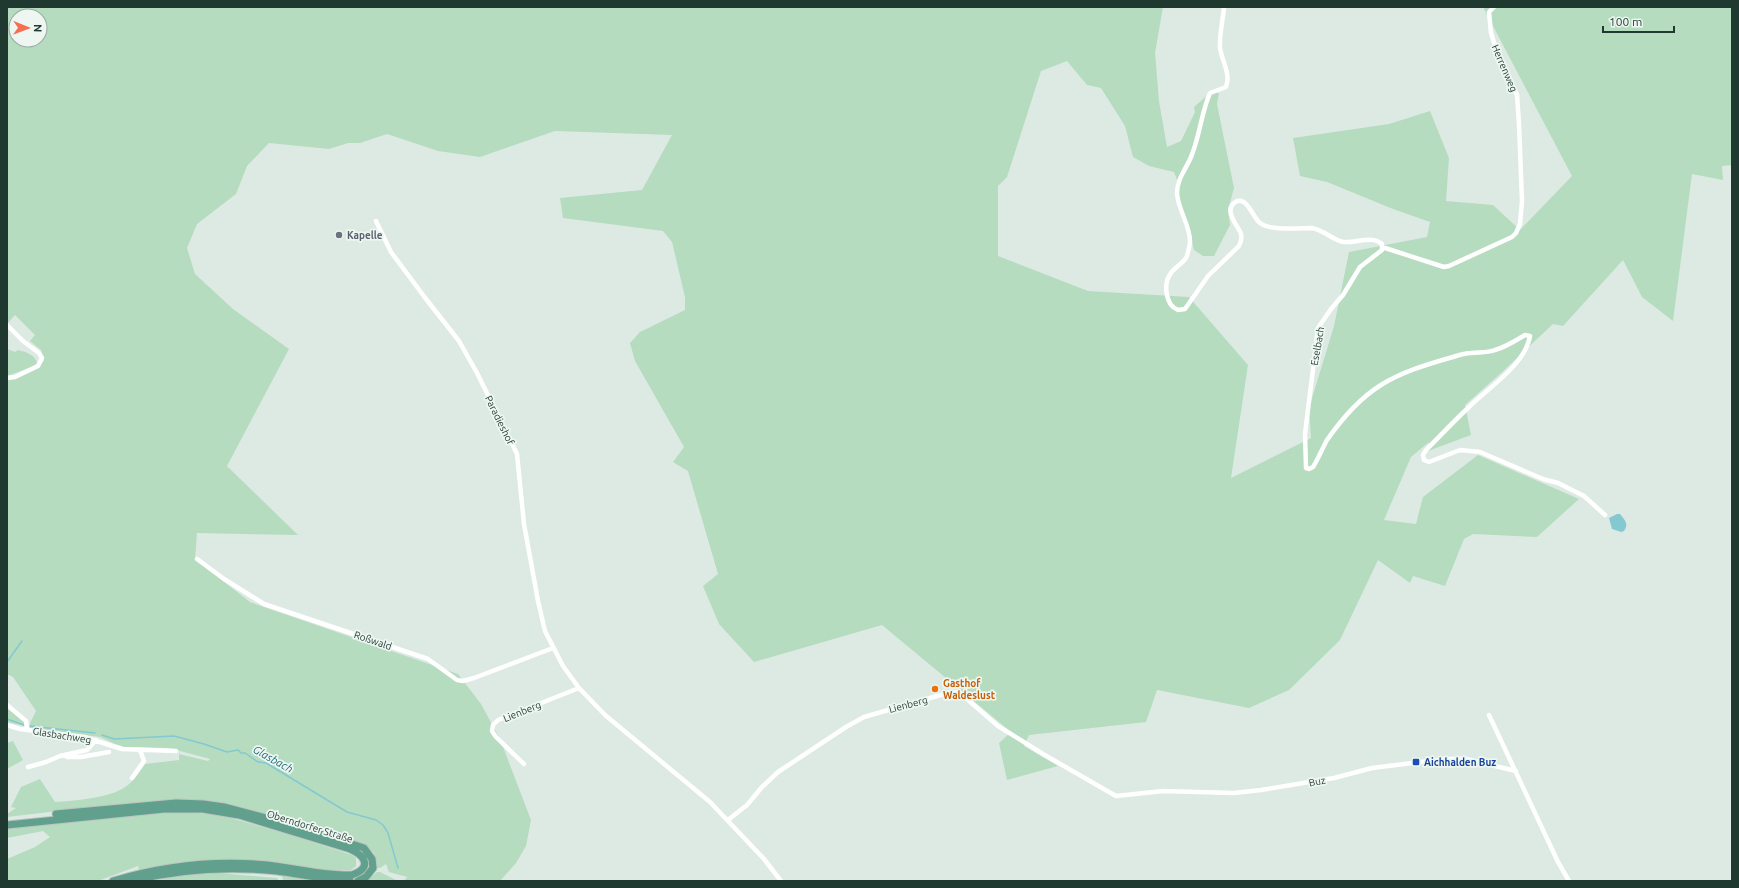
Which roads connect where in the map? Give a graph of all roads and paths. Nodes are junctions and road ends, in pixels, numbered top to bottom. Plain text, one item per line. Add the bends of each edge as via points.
1 (1224, 7) edge
2 (1494, 7) edge
3 (376, 220) dead end
4 (1382, 247) junction
5 (7, 325) edge
6 (7, 378) edge
7 (1605, 515) dead end
8 (197, 558) dead end
9 (553, 648) junction
10 (579, 688) junction
11 (7, 704) edge
12 (1489, 715) dead end
13 (7, 725) edge
14 (27, 729) junction
15 (96, 740) junction
16 (140, 750) junction
17 (176, 751) dead end
18 (108, 752) dead end
19 (65, 755) junction
20 (524, 764) dead end
21 (28, 767) dead end
22 (1516, 771) junction
23 (132, 778) dead end
24 (1116, 796) joint
25 (7, 820) edge
26 (728, 820) junction
27 (7, 824) edge
28 (113, 881) edge
29 (131, 881) edge
30 (350, 881) edge
31 (358, 881) edge
32 (781, 881) edge
33 (1569, 881) edge

1 - 4 street via 1220,48 1228,81 1226,87 1210,93 1196,145 1179,180 1177,198 1190,242 1186,257 1168,279 1170,305 1178,310 1185,309 1208,276 1239,246 1240,233 1231,210 1236,201 1244,202 1265,226 1318,229 1342,241 1372,240 1379,242
2 - 4 street, Herrenweg via 1489,12 1491,33 1500,61 1517,95 1522,212 1516,233 1444,267
3 - 9 street, Paradieshof via 391,252 459,341 517,454 527,546 544,623
4 - 7 street, Eselbach via 1380,253 1360,267 1318,328 1305,434 1306,468 1313,467 1326,442 1365,394 1391,378 1454,357 1494,351 1525,335 1530,336 1528,345 1505,375 1426,450 1424,460 1431,462 1460,450 1480,452 1584,496
5 - 6 street via 42,358 38,366
8 - 9 street, Roßwald via 264,604 428,659 457,680 474,678
9 - 10 street
10 - 20 street, Lienberg via 498,720 493,725 492,731 496,738
10 - 26 street
11 - 14 street via 26,721
12 - 22 street
13 - 14 street, Glasbachweg
14 - 15 street, Glasbachweg
15 - 16 street, Glasbachweg via 122,748
15 - 19 street via 87,750
16 - 17 street, Glasbachweg
16 - 23 street via 144,761
18 - 19 street via 82,757
19 - 21 street
22 - 24 street, Buz via 1466,759 1445,758 1372,768 1334,778 1261,790 1234,793 1163,791
22 - 33 street
24 - 26 street, Lienberg via 998,726 960,693 951,692 864,717 846,727 778,772 747,805
25 - 31 main road, Oberndorfer Straße via 176,803 224,807 304,828 364,848 372,859 372,868 366,877
26 - 32 street
27 - 28 main road, Oberndorfer Straße via 164,809 203,809 239,815 350,849 361,854 364,860 363,868 352,876 265,865 211,863 154,870
29 - 30 main road via 174,872 228,868 277,871

